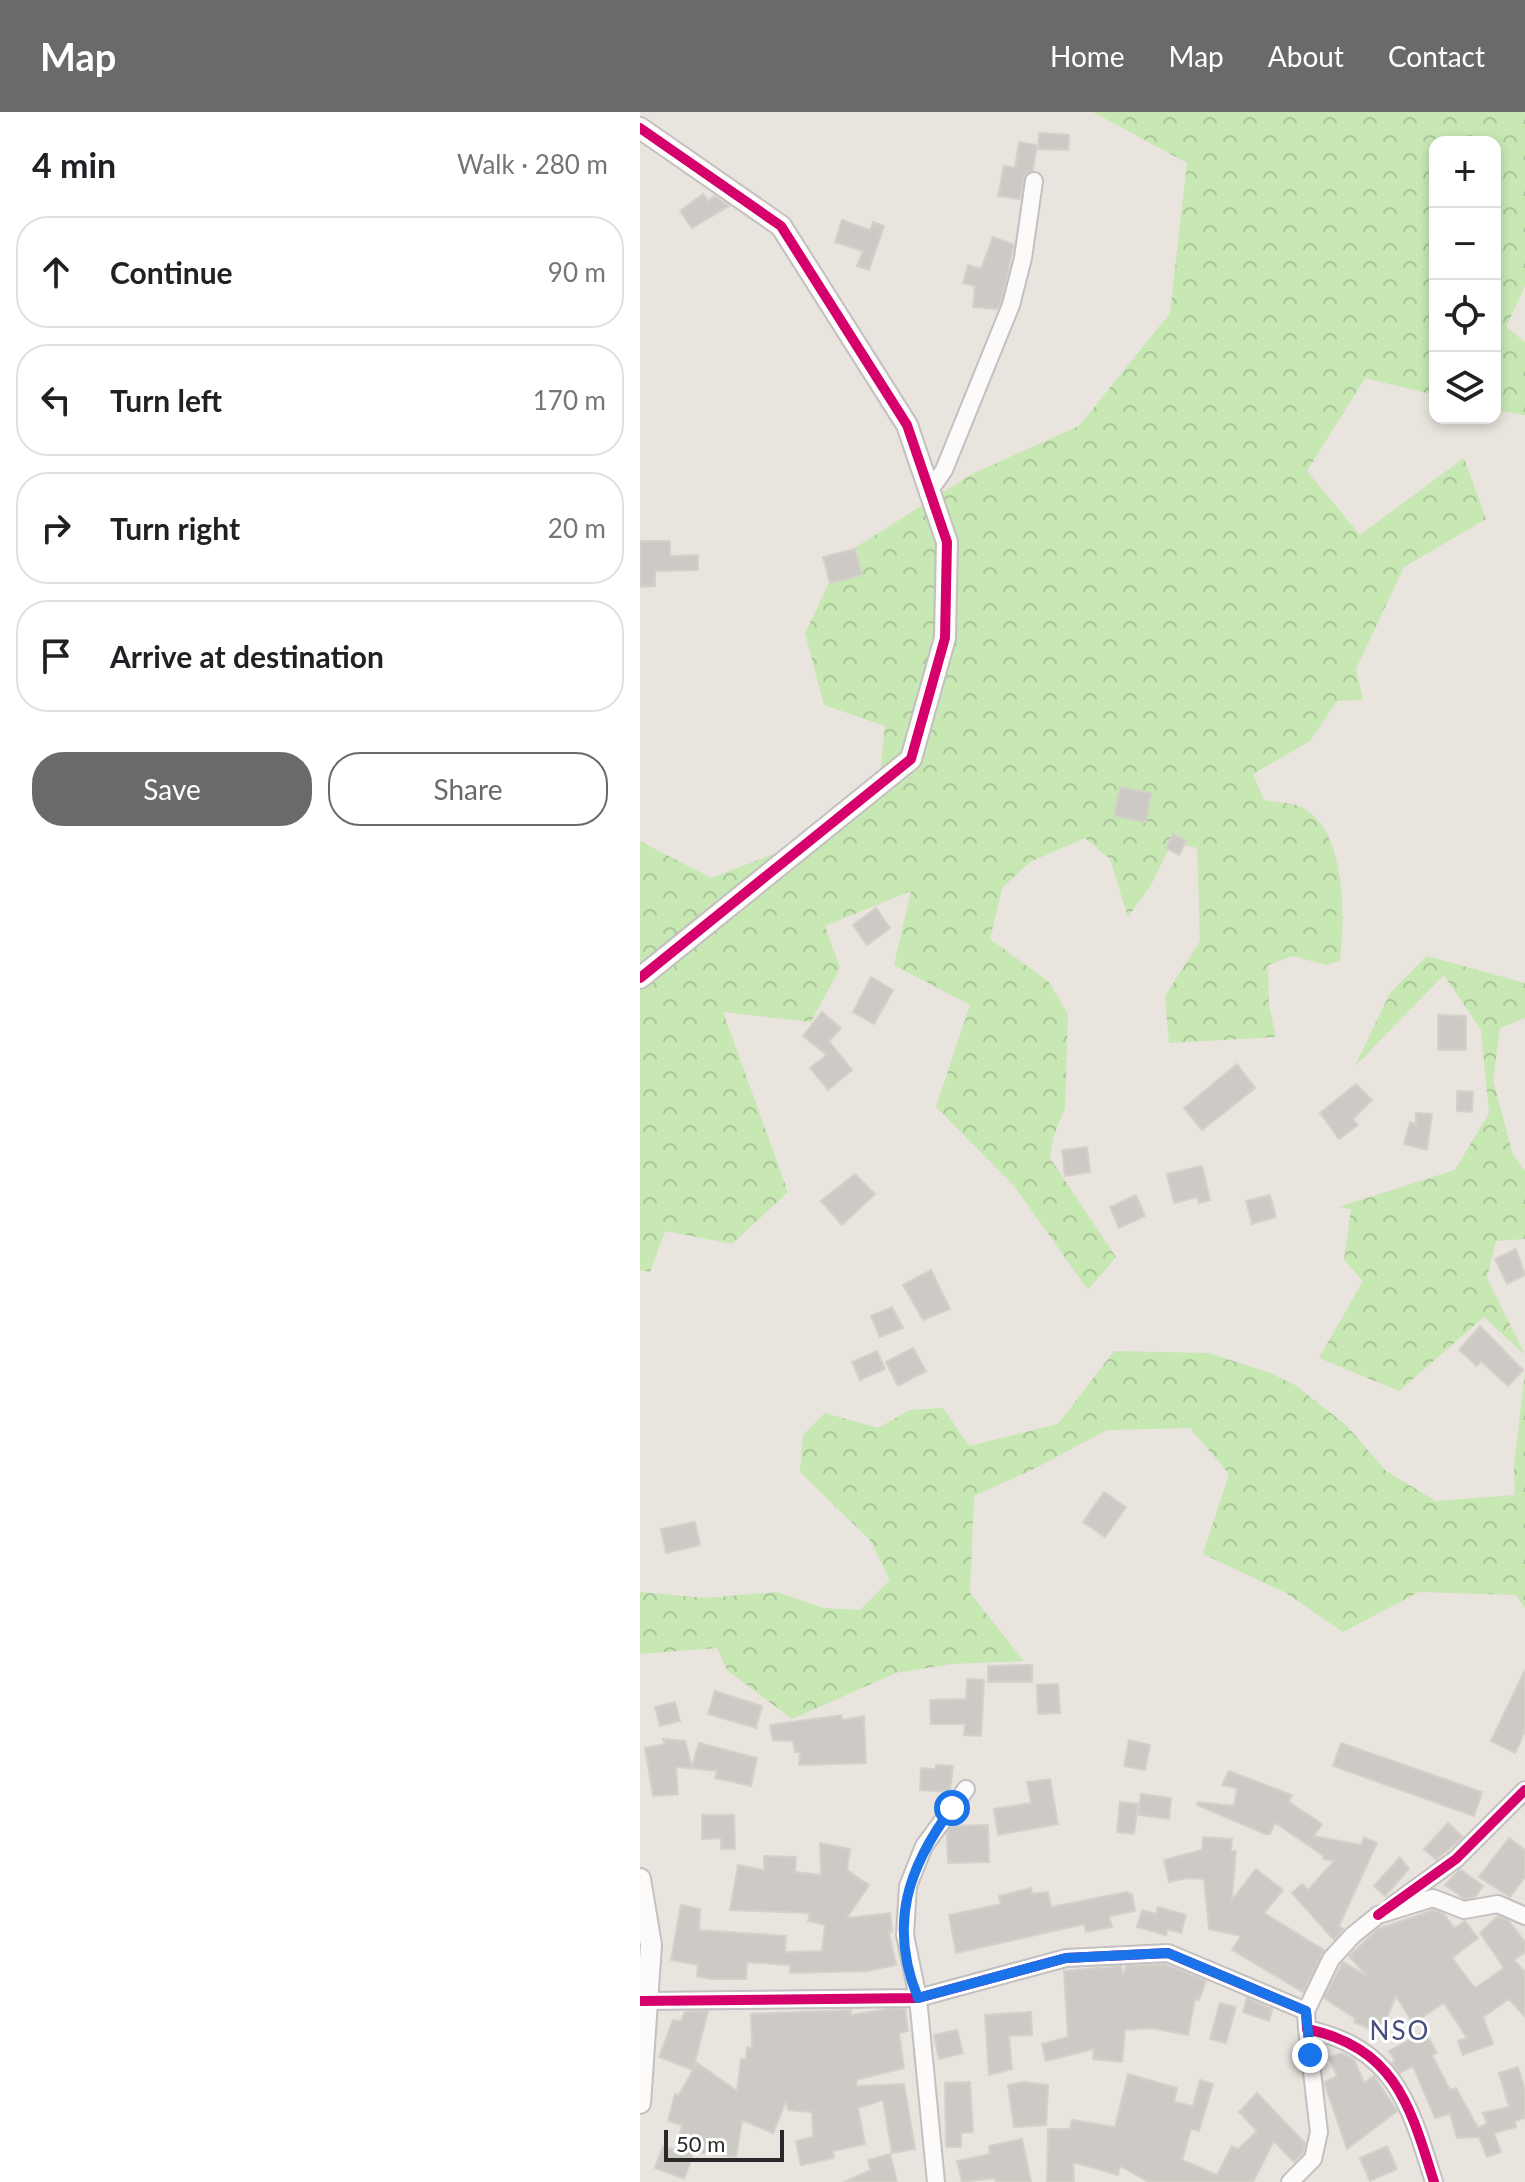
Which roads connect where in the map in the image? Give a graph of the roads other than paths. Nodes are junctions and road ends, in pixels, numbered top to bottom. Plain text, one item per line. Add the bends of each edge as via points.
1 (640, 128) edge
2 (1034, 181) dead end
3 (928, 493) junction
4 (640, 978) edge
5 (966, 1789) dead end
6 (1525, 1790) edge
7 (640, 1879) edge
8 (1378, 1915) junction
9 (1525, 1916) edge
10 (918, 1998) junction
11 (644, 2001) edge
12 (1306, 2011) junction
13 (1307, 2029) junction
14 (640, 2103) edge
15 (936, 2182) edge
16 (1290, 2182) edge
17 (1434, 2182) edge

1 - 3 street via 781,226 907,425
2 - 3 street via 1011,305 944,470
3 - 4 street via 947,542 945,638 911,759
5 - 10 street via 924,1846 908,1886 905,1935
6 - 8 street via 1456,1859
7 - 11 street via 651,1945
8 - 9 street via 1433,1898 1464,1910 1498,1904
8 - 12 street via 1331,1959
10 - 11 street
10 - 12 street via 1066,1958 1168,1953
10 - 15 street
11 - 14 street
12 - 13 street
13 - 16 street via 1319,2132 1313,2159
13 - 17 street via 1341,2036 1390,2075 1412,2111

